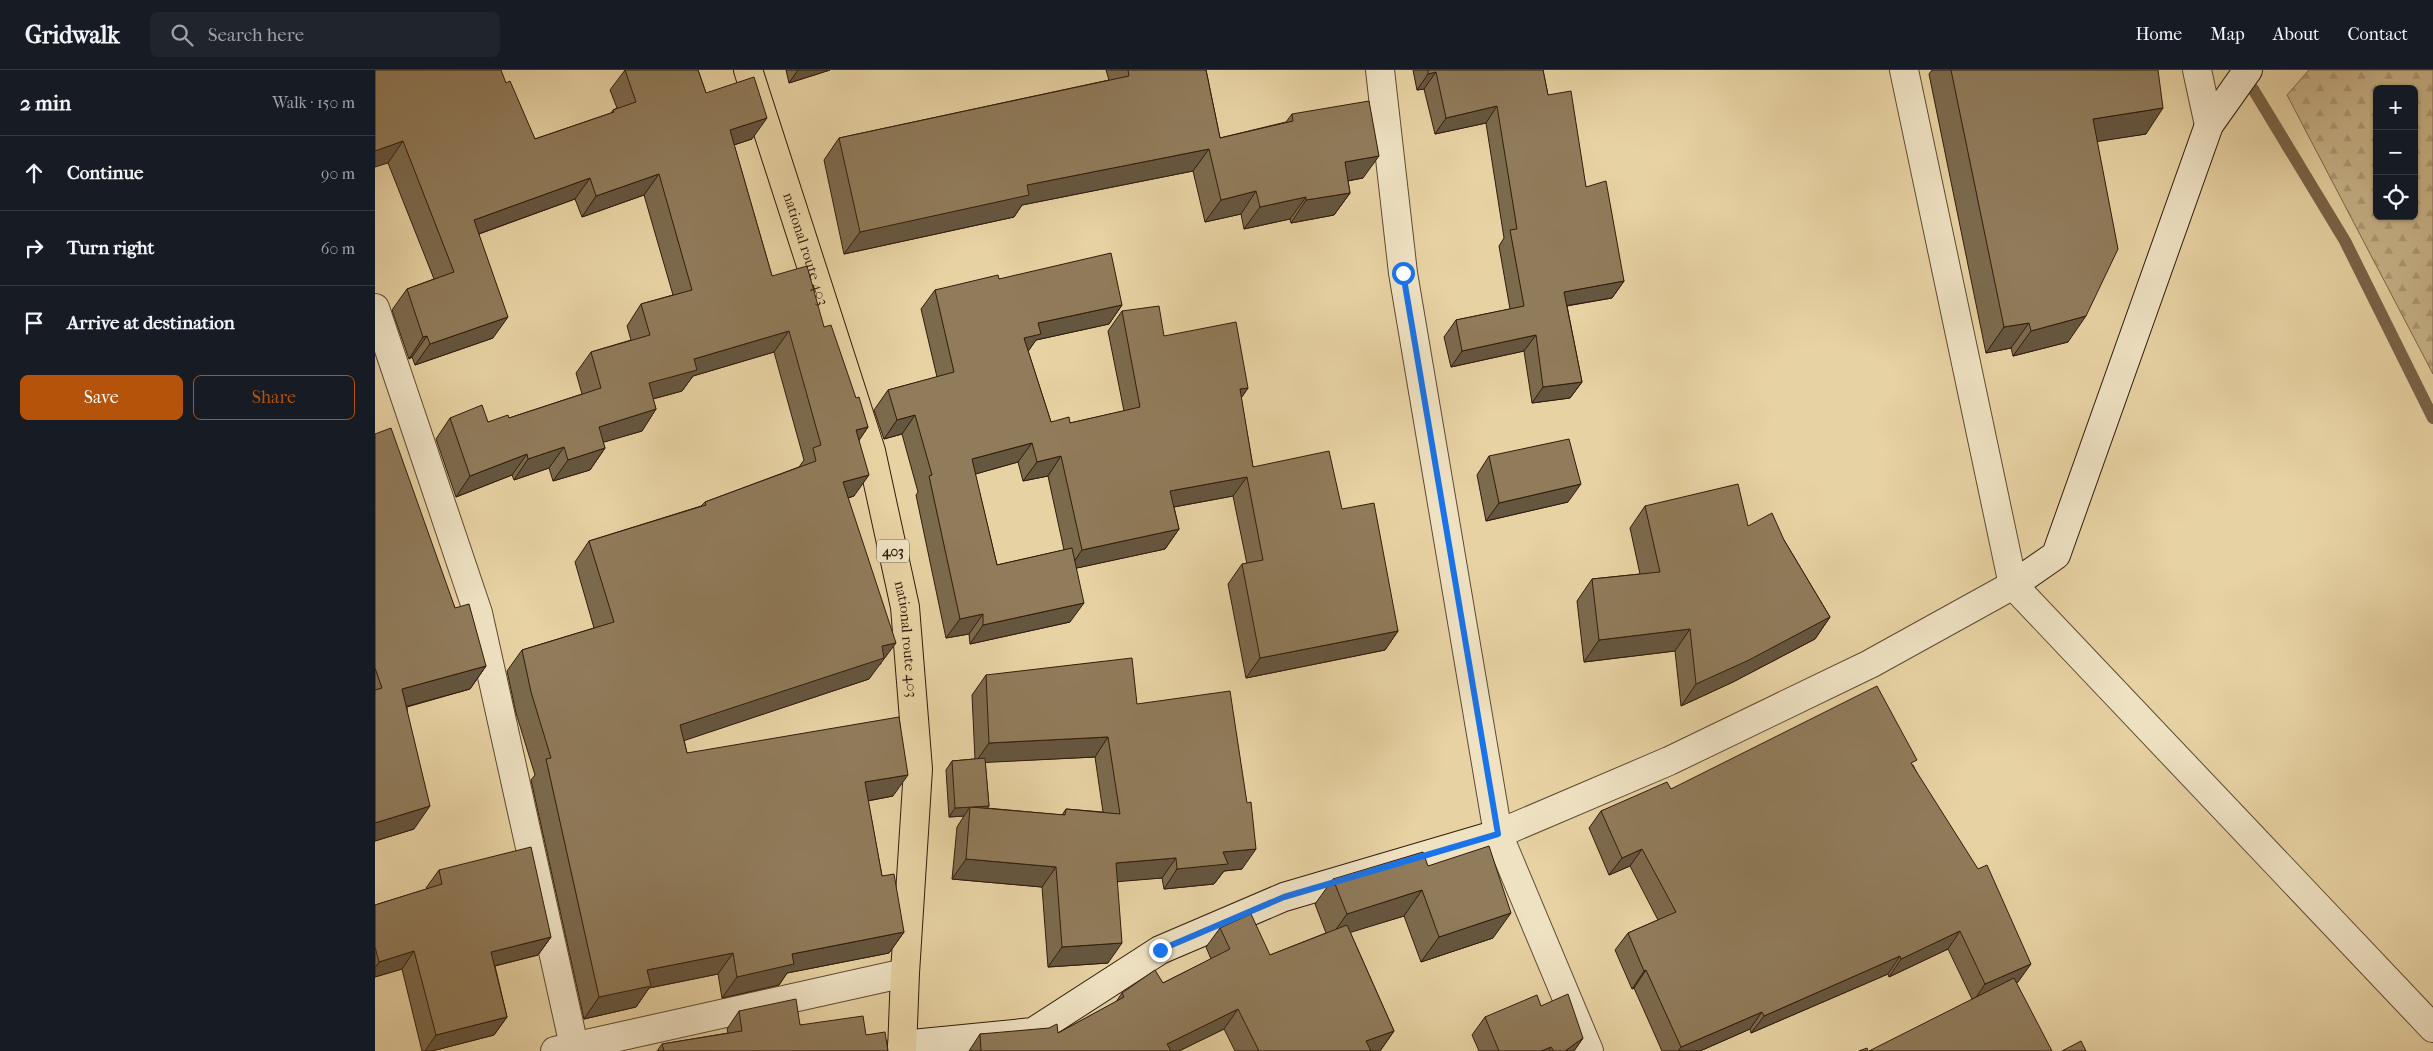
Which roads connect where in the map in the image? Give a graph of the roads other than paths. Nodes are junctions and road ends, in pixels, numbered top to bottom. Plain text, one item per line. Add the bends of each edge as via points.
1 (748, 70) edge
2 (1380, 70) edge
3 (1905, 70) edge
4 (2197, 70) edge
5 (2247, 70) edge
6 (2209, 125) junction
7 (375, 308) edge
8 (2013, 585) junction
9 (1498, 834) junction
10 (905, 973) junction
11 (2433, 1028) edge
12 (565, 1048) edge
13 (902, 1048) edge
14 (1589, 1051) edge

1 - 10 highway, national route 403 / 403 via 871,451 905,607 918,768
2 - 9 street via 1403,273
3 - 8 street
4 - 6 street
5 - 6 street
6 - 8 street via 2057,555
7 - 12 street via 478,613
8 - 9 street via 1844,676 1669,761
8 - 11 street
9 - 13 street via 1275,900 1160,950 1033,1032
9 - 14 street
10 - 12 street
10 - 13 highway, national route 403 / 403

